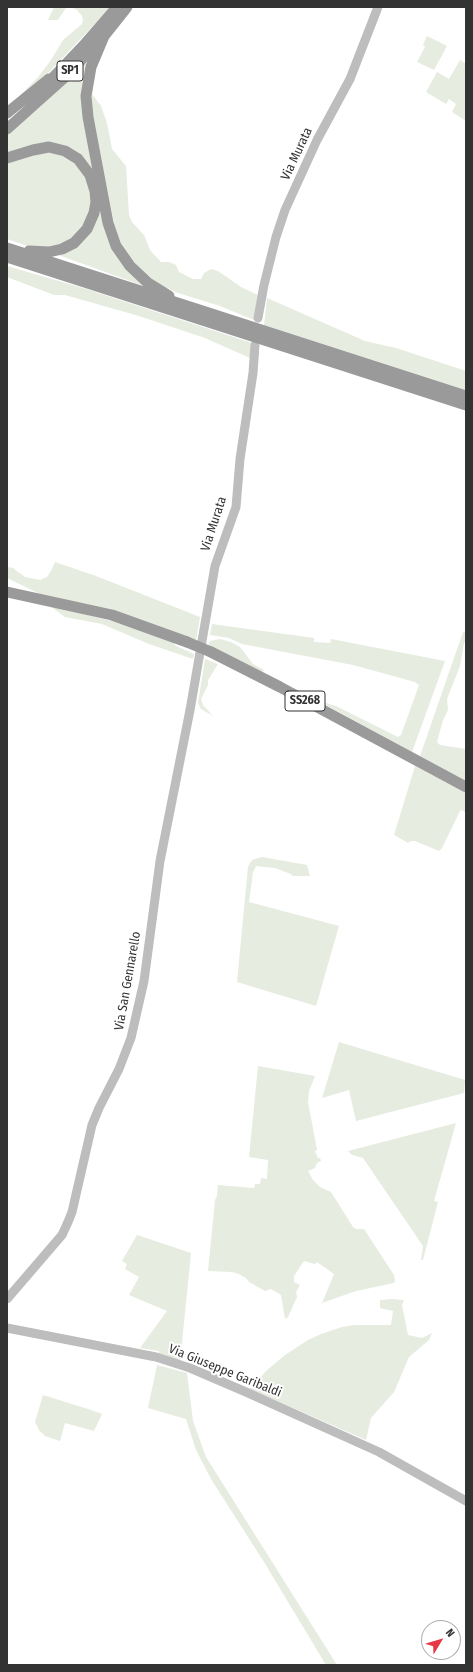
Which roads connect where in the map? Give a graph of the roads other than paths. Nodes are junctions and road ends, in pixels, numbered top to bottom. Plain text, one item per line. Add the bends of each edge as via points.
1 (117, 7) edge
2 (127, 7) edge
3 (378, 7) edge
4 (104, 36) junction
5 (58, 73) junction
6 (7, 113) edge
7 (7, 119) edge
8 (7, 128) edge
9 (7, 158) edge
10 (7, 248) edge
11 (7, 257) edge
12 (7, 262) edge
13 (63, 276) junction
14 (190, 307) junction
15 (258, 318) dead end
16 (255, 345) dead end
17 (466, 396) edge
18 (466, 405) edge
19 (7, 592) edge
20 (190, 710) joint
21 (466, 787) edge
22 (7, 1299) edge
23 (7, 1328) edge
24 (466, 1501) edge

1 - 5 highway, SP1
2 - 4 highway, SP1
3 - 15 street, Via Murata via 350,79 317,140 280,223
4 - 8 highway, SP1 via 64,78
4 - 14 highway via 91,67 86,96 108,223 116,246 130,266 155,287
5 - 6 highway
5 - 7 highway, SP1
9 - 10 highway via 48,147 64,150 78,159 90,175 96,202 87,229 74,243 49,252
10 - 14 highway
11 - 13 highway
12 - 13 highway via 49,275
13 - 18 highway
14 - 17 highway
16 - 20 street, Via Murata via 236,507 215,566
19 - 21 highway, SS268, bridge via 112,616 211,652
20 - 22 street, Via San Gennarello via 160,861 144,981 131,1038 92,1125 72,1212 62,1235
23 - 24 street, Via Giuseppe Garibaldi via 156,1357 190,1368 358,1443 422,1475

